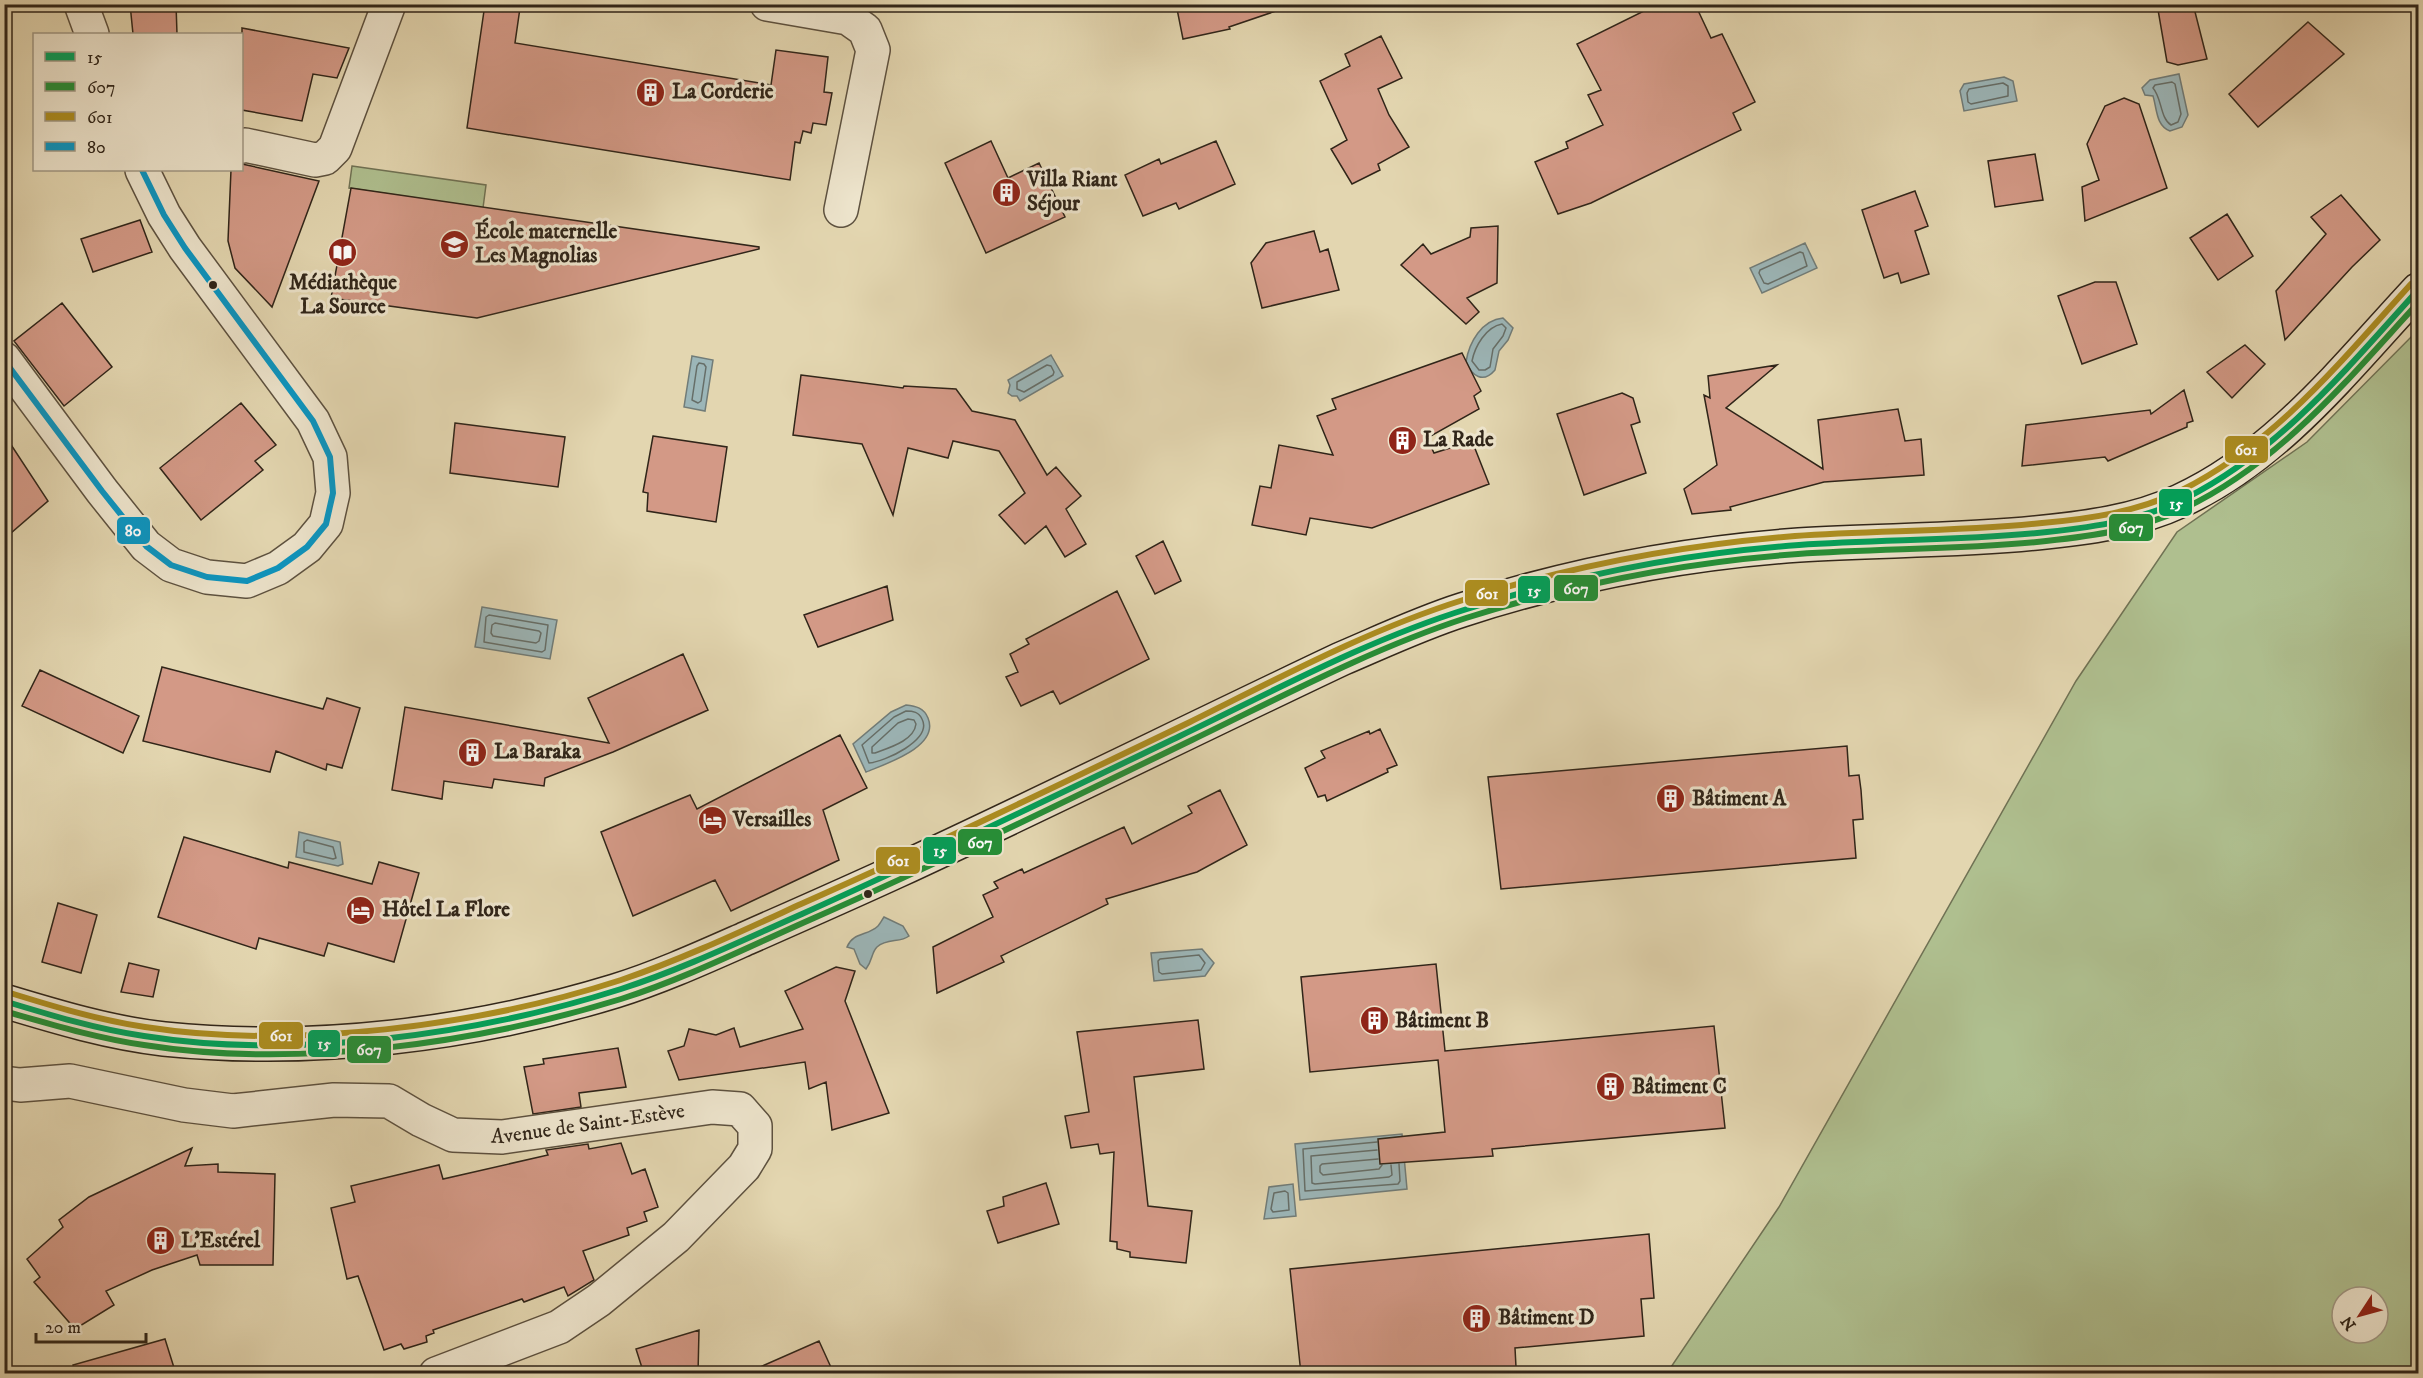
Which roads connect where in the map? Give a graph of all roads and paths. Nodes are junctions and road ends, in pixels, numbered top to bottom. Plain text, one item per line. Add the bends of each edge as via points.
1 (81, 4) edge
2 (389, 4) edge
3 (767, 4) edge
4 (92, 33) edge
5 (243, 146) edge
6 (142, 171) edge
7 (841, 210) dead end
8 (2418, 290) edge
9 (4, 359) edge
10 (4, 1001) edge
11 (4, 1083) edge
12 (436, 1374) edge

1 - 4 street
2 - 5 street via 335,148 325,158 315,160
3 - 7 street via 848,18 865,30 873,50
6 - 9 street via 185,249 314,421 330,457 333,493 326,524 307,547 278,568 247,581 207,577 171,565 146,546
8 - 10 street via 2283,432 2223,478 2149,515 2012,536 1797,545 1676,559 1544,587 1462,610 1341,659 849,893 617,991 511,1019 375,1038 306,1043 162,1039 93,1026
11 - 12 street, Avenue de Saint-Estève via 70,1081 233,1111 334,1100 389,1101 453,1135 502,1137 712,1107 740,1109 755,1126 755,1149 744,1167 676,1237 599,1300 559,1327

